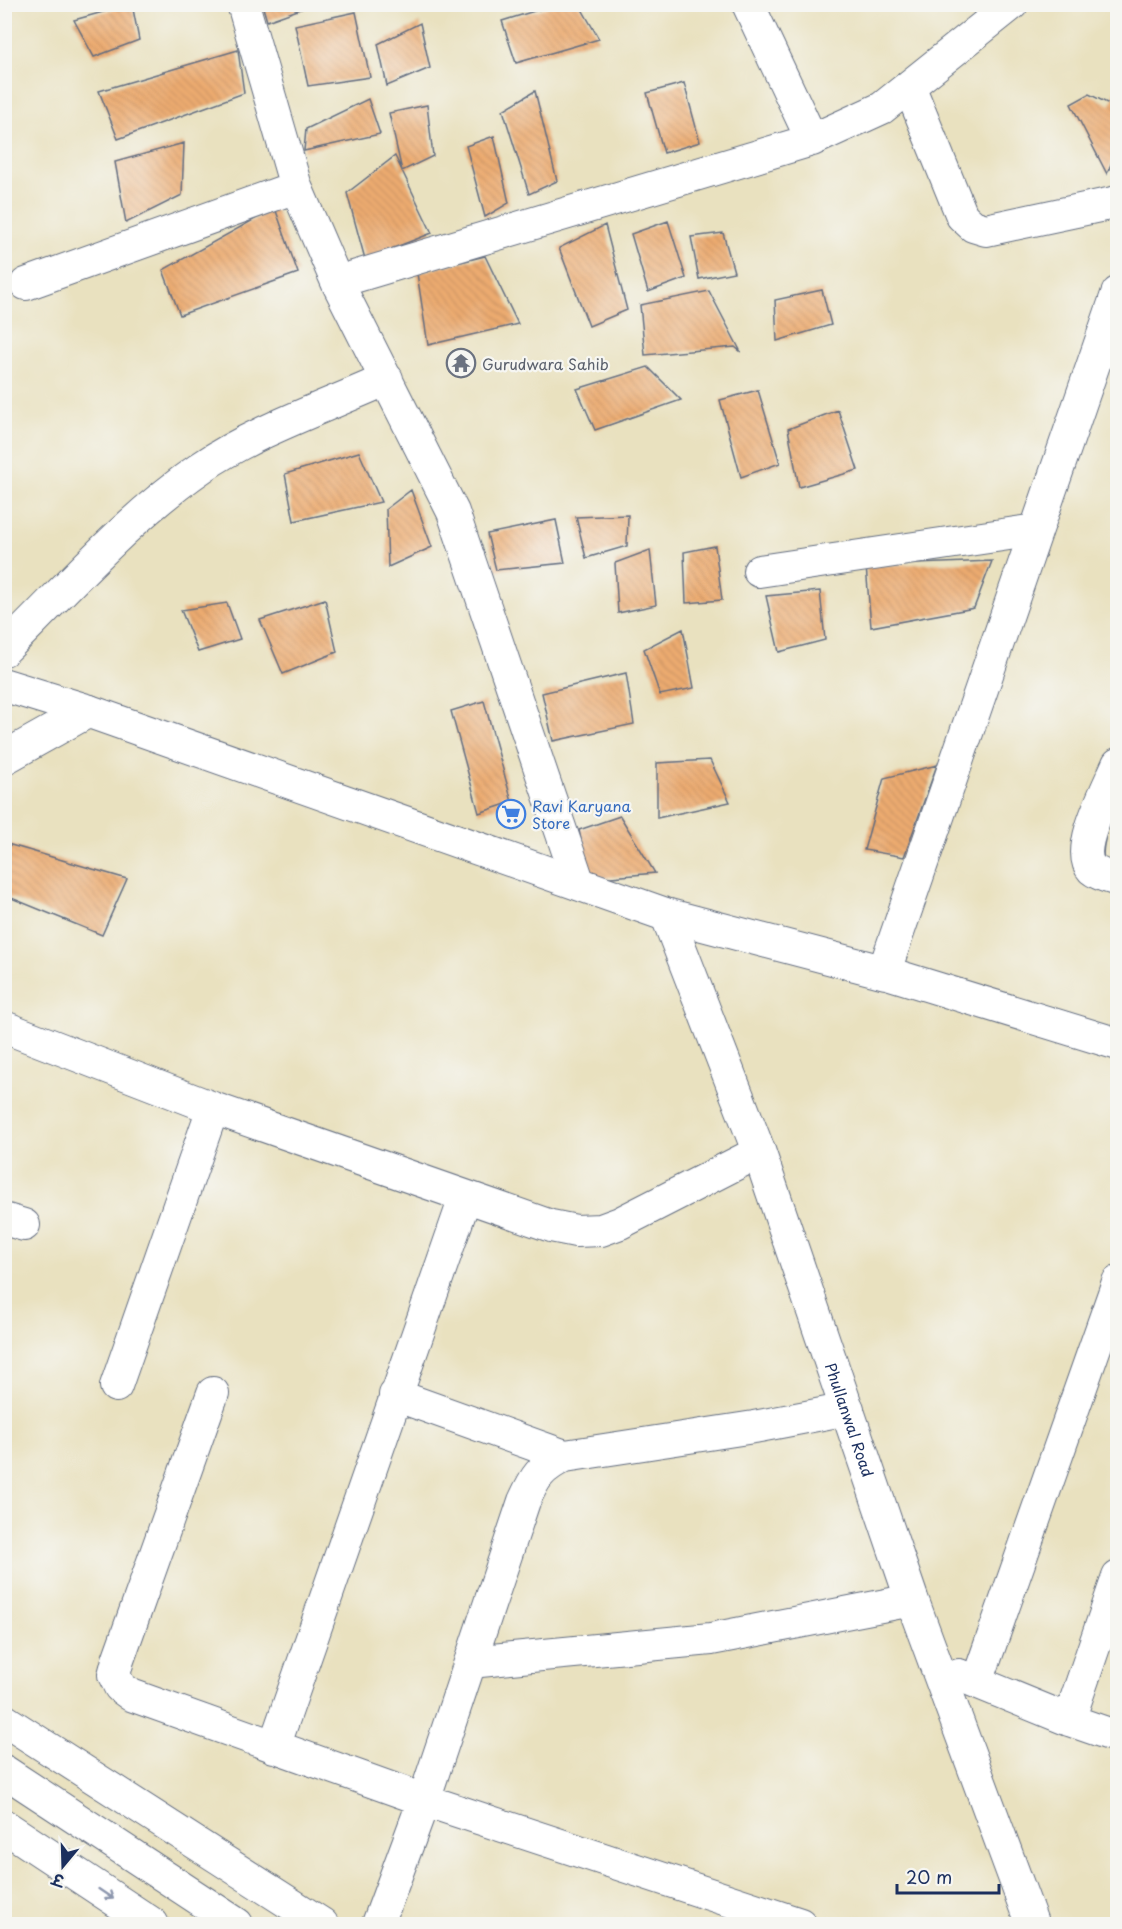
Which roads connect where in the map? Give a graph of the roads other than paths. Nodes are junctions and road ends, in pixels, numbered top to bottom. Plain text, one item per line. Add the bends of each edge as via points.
1 (243, 4) edge
2 (748, 4) edge
3 (1012, 4) edge
4 (910, 88) junction
5 (812, 140) junction
6 (296, 187) junction
7 (1118, 202) edge
8 (337, 282) junction
9 (26, 284) dead end
10 (1118, 293) edge
11 (387, 379) junction
12 (1036, 530) junction
13 (759, 571) dead end
14 (4, 650) edge
15 (4, 685) edge
16 (88, 711) junction
17 (4, 758) edge
18 (1118, 764) edge
19 (1118, 880) edge
20 (579, 884) junction
21 (667, 915) junction
22 (884, 972) junction
23 (4, 1027) edge
24 (1118, 1044) edge
25 (213, 1108) junction
26 (759, 1152) junction
27 (465, 1198) junction
28 (1118, 1282) edge
29 (116, 1386) dead end
30 (213, 1393) dead end
31 (395, 1395) junction
32 (848, 1409) junction
33 (565, 1456) junction
34 (1118, 1577) edge
35 (912, 1600) junction
36 (470, 1662) junction
37 (939, 1667) junction
38 (977, 1682) junction
39 (4, 1720) edge
40 (1069, 1720) junction
41 (1118, 1737) edge
42 (274, 1746) junction
43 (4, 1771) edge
44 (99, 1783) junction
45 (424, 1800) junction
46 (85, 1823) junction
47 (4, 1826) edge
48 (152, 1924) edge
49 (237, 1924) edge
50 (322, 1924) edge
51 (378, 1924) edge
52 (800, 1924) edge
53 (1032, 1924) edge

1 - 6 street
2 - 5 street
3 - 4 street
4 - 5 street via 882,108
4 - 7 street via 963,216 972,226 986,230
5 - 8 street
6 - 8 street
6 - 9 street
8 - 11 street
10 - 12 street
11 - 14 street via 202,466 157,502
11 - 20 street via 453,512
12 - 13 street
12 - 22 street
15 - 16 street
16 - 17 street
16 - 20 street
18 - 19 street via 1087,841 1085,856 1100,875
20 - 21 street
21 - 22 street
21 - 26 street, Phullanwal Road
22 - 24 street
23 - 25 street
25 - 27 street
25 - 29 street
26 - 27 street via 601,1230 551,1226
26 - 32 street, Phullanwal Road
27 - 31 street
28 - 38 street
30 - 42 street via 114,1675 120,1687 131,1695
31 - 33 street
31 - 42 street
32 - 33 street
32 - 35 street, Phullanwal Road
33 - 36 street via 546,1465 533,1480
34 - 40 street
35 - 36 street via 711,1639
35 - 37 street, Phullanwal Road
36 - 45 street
37 - 38 street
37 - 53 street, Phullanwal Road
38 - 40 street
39 - 44 street
40 - 41 street
42 - 45 street
43 - 46 street
44 - 46 street
44 - 50 street
45 - 51 street
45 - 52 street
46 - 49 street
47 -> 48 street

